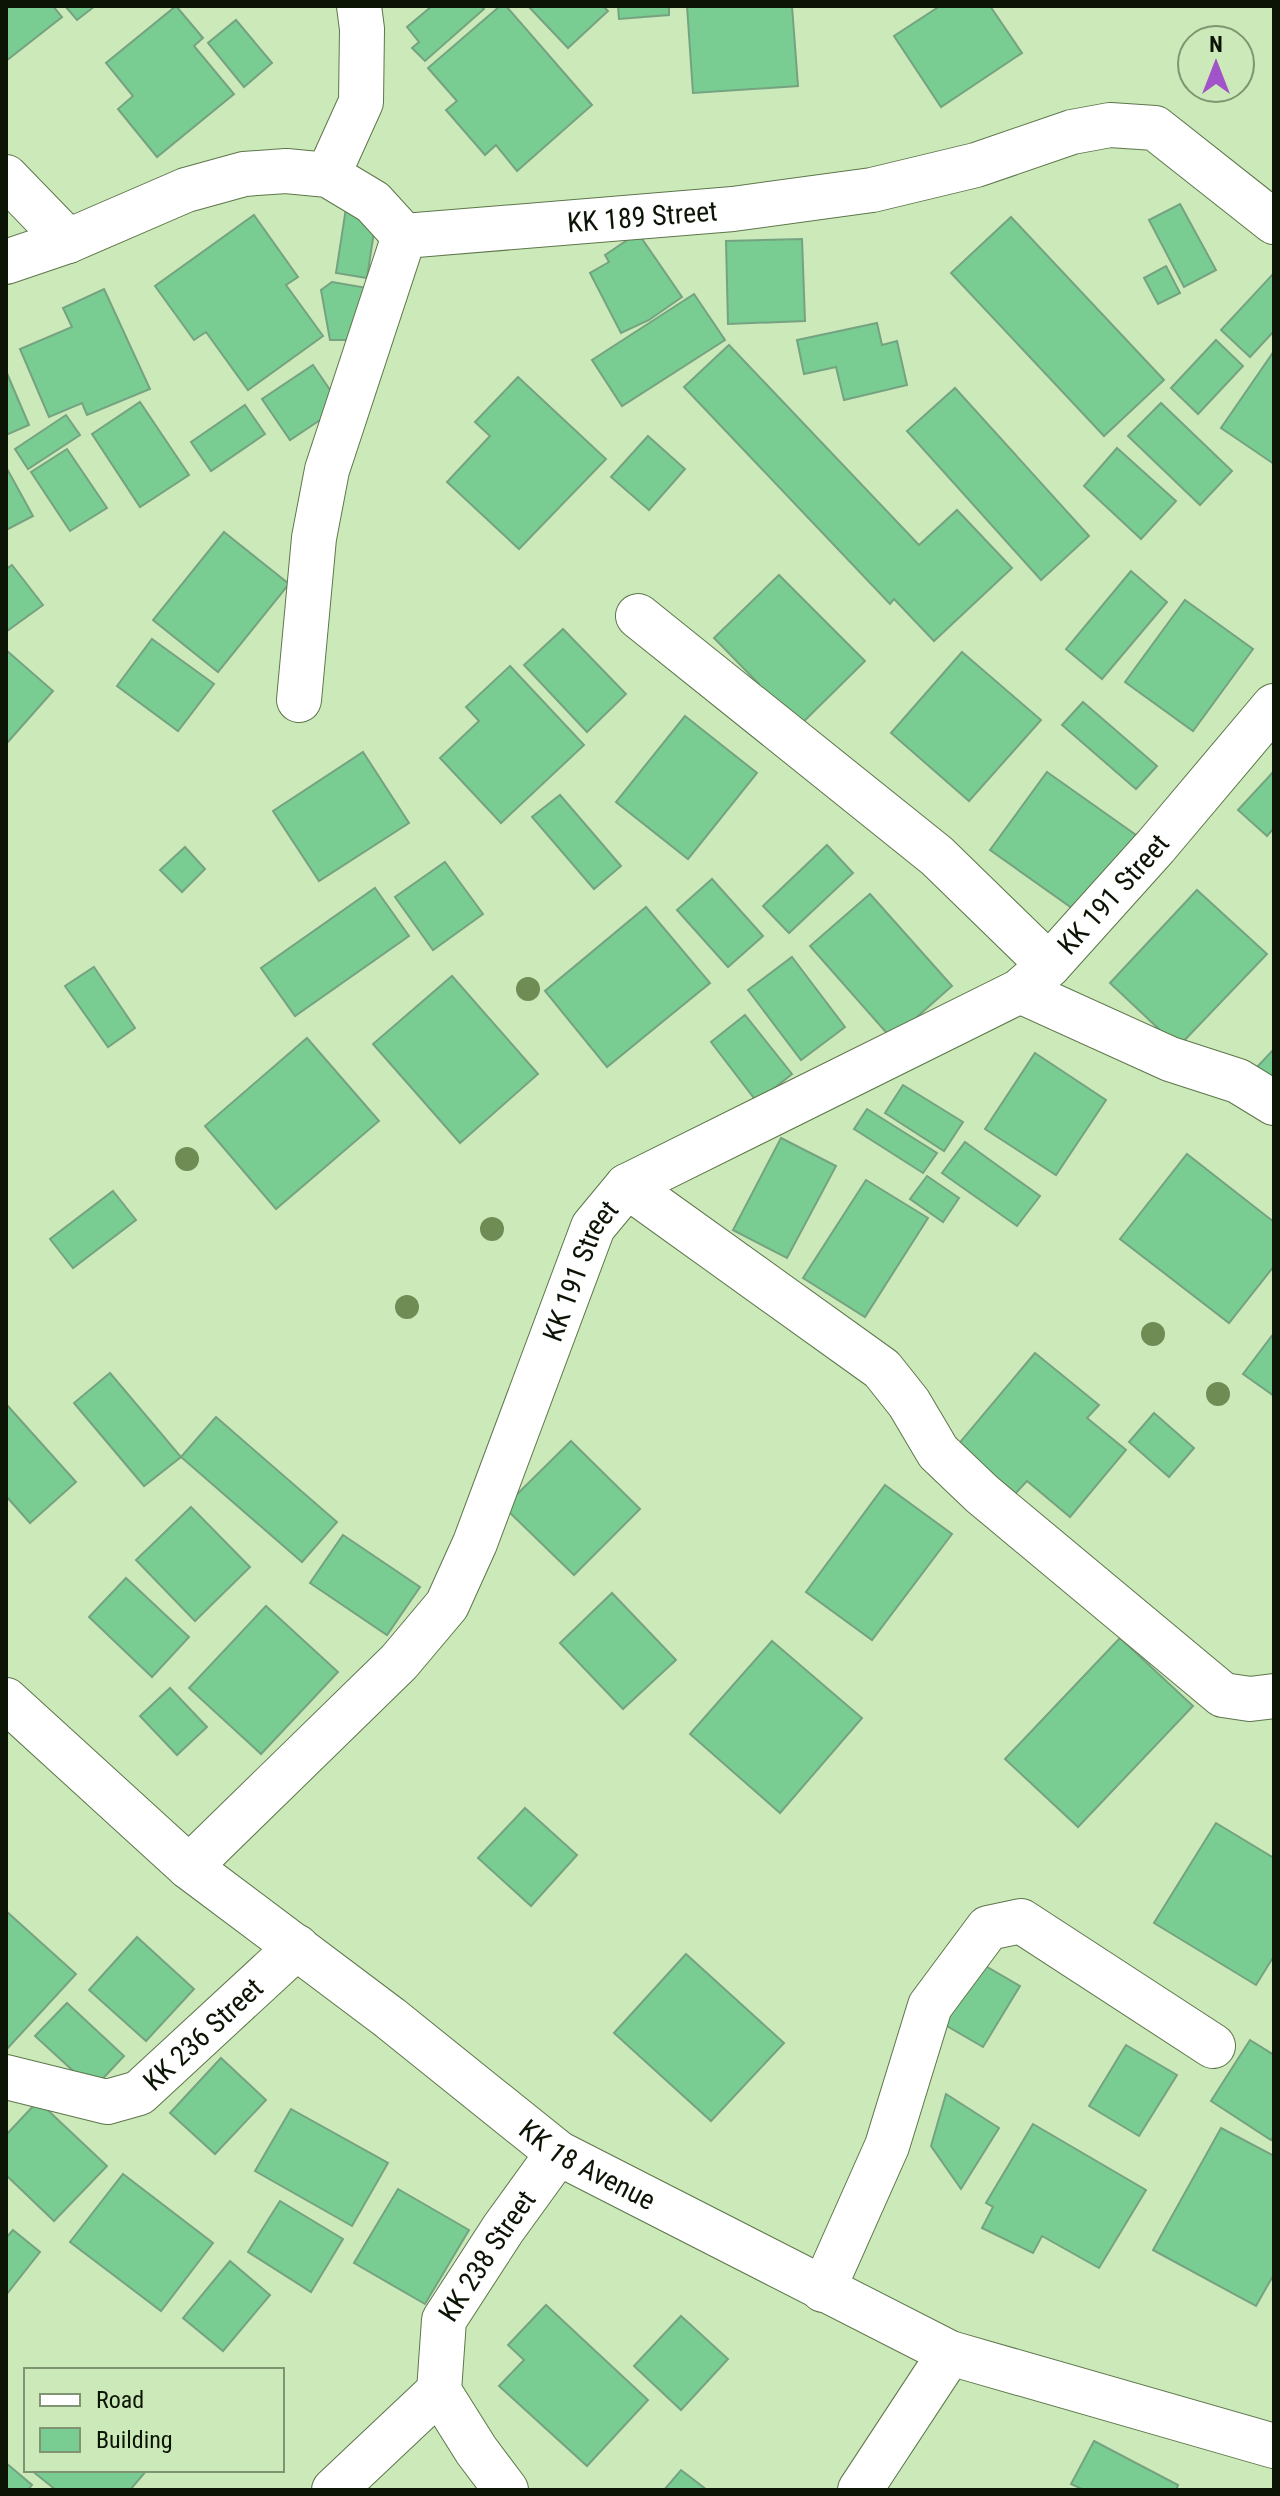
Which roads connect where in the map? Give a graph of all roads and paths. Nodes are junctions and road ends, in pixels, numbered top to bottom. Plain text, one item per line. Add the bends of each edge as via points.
1 (359, 6) edge
2 (328, 175) junction
3 (6, 177) edge
4 (1274, 222) edge
5 (404, 236) junction
6 (68, 241) junction
7 (6, 262) edge
8 (638, 616) dead end
9 (299, 700) dead end
10 (1274, 706) edge
11 (1034, 978) junction
12 (1274, 1103) edge
13 (627, 1186) junction
14 (1274, 1696) edge
15 (6, 1700) edge
16 (189, 1867) junction
17 (297, 1947) junction
18 (1213, 2046) dead end
19 (6, 2077) edge
20 (558, 2153) junction
21 (823, 2290) junction
22 (950, 2353) junction
23 (439, 2391) junction
24 (1274, 2446) edge
25 (334, 2490) edge
26 (506, 2490) edge
27 (860, 2490) edge

1 - 2 street via 361,102
2 - 5 street via 373,202
2 - 6 street via 244,174 186,190
3 - 6 street
4 - 5 street, KK 189 Street via 1155,128 1110,125 872,190 733,209
5 - 9 street via 327,470 314,538
6 - 7 street
8 - 11 street via 937,856
10 - 11 street, KK 191 Street via 1156,846
11 - 12 street via 1170,1059 1238,1081
11 - 13 street, KK 191 Street
13 - 14 street via 882,1369 938,1452 1223,1695
13 - 16 street, KK 191 Street via 593,1227 447,1605 399,1662
15 - 16 street, KK 18 Avenue
16 - 17 street, KK 18 Avenue
17 - 19 street, KK 236 Street via 139,2093 107,2102
17 - 20 street, KK 18 Avenue
18 - 21 street via 1021,1921 988,1928 930,2006 887,2146
20 - 21 street, KK 18 Avenue
20 - 23 street, KK 238 Street via 444,2320
21 - 22 street, KK 18 Avenue
22 - 24 street, KK 18 Avenue
22 - 27 street
23 - 25 street
23 - 26 street

